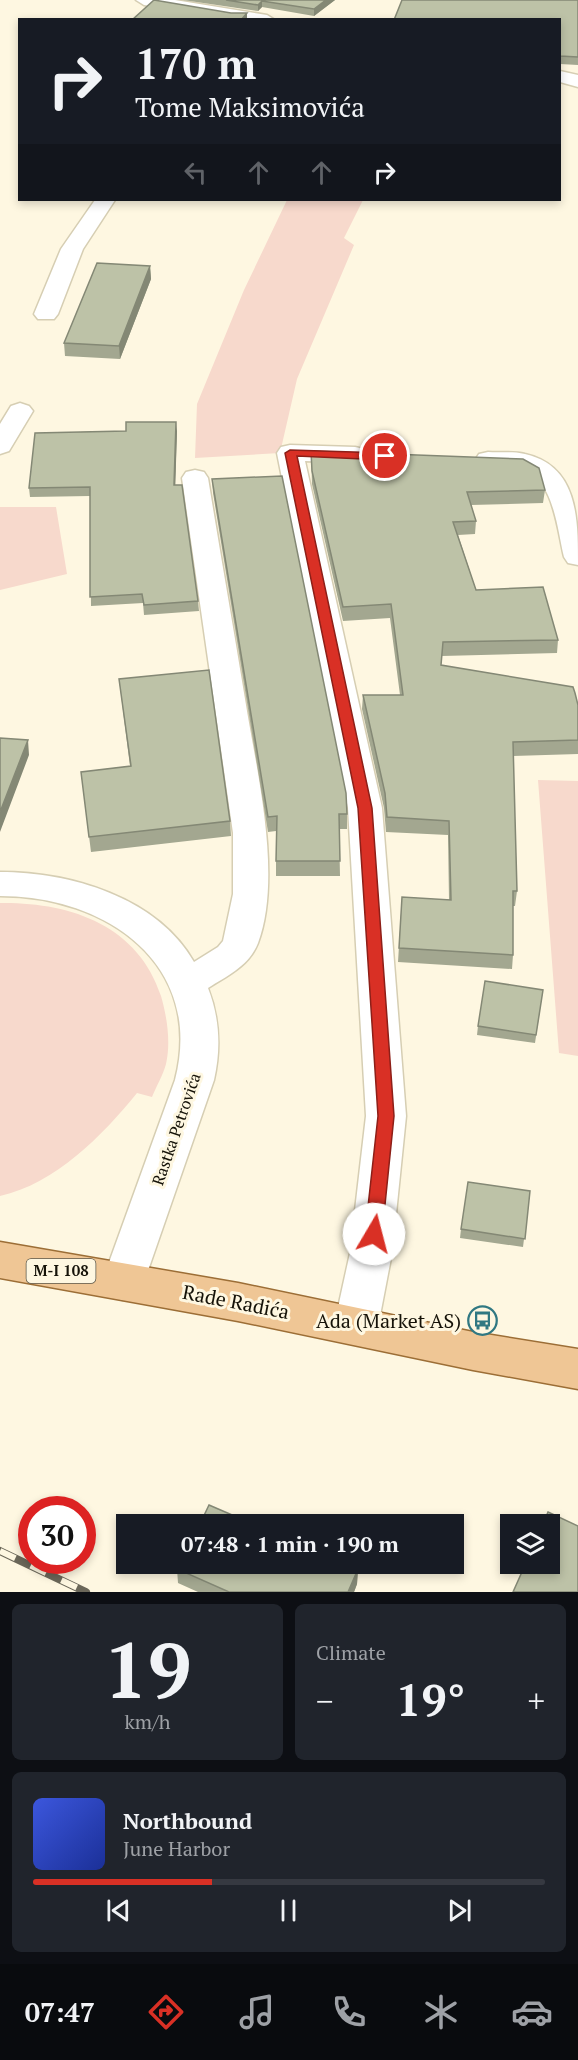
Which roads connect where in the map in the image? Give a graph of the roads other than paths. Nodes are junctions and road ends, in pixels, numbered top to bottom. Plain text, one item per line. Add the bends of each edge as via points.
1 (144, 0) edge
2 (257, 18) edge
3 (561, 77) edge
4 (578, 81) edge
5 (104, 201) edge
6 (46, 314) dead end
7 (20, 411) dead end
8 (0, 446) edge
9 (385, 456) edge
10 (468, 460) edge
11 (195, 478) dead end
12 (578, 556) edge
13 (0, 884) edge
14 (190, 982) junction
15 (0, 1260) edge
16 (123, 1282) junction
17 (356, 1326) junction
18 (578, 1369) edge

1 - 2 street
3 - 4 street
5 - 6 street via 72,249
7 - 8 street
9 - 17 street via 290,453 366,819 386,1116 371,1253
10 - 12 street via 526,462 546,471 558,487
11 - 14 street via 250,833 250,894 240,943 231,956
13 - 14 street, Rastka Petrovića via 49,886 117,911 143,927 170,952
14 - 16 street, Rastka Petrovića via 200,1022 197,1070
15 - 16 main road, Rade Radića / M-I 108
16 - 17 main road, Rade Radića / M-I 108
17 - 18 main road, Rade Radića / M-I 108

